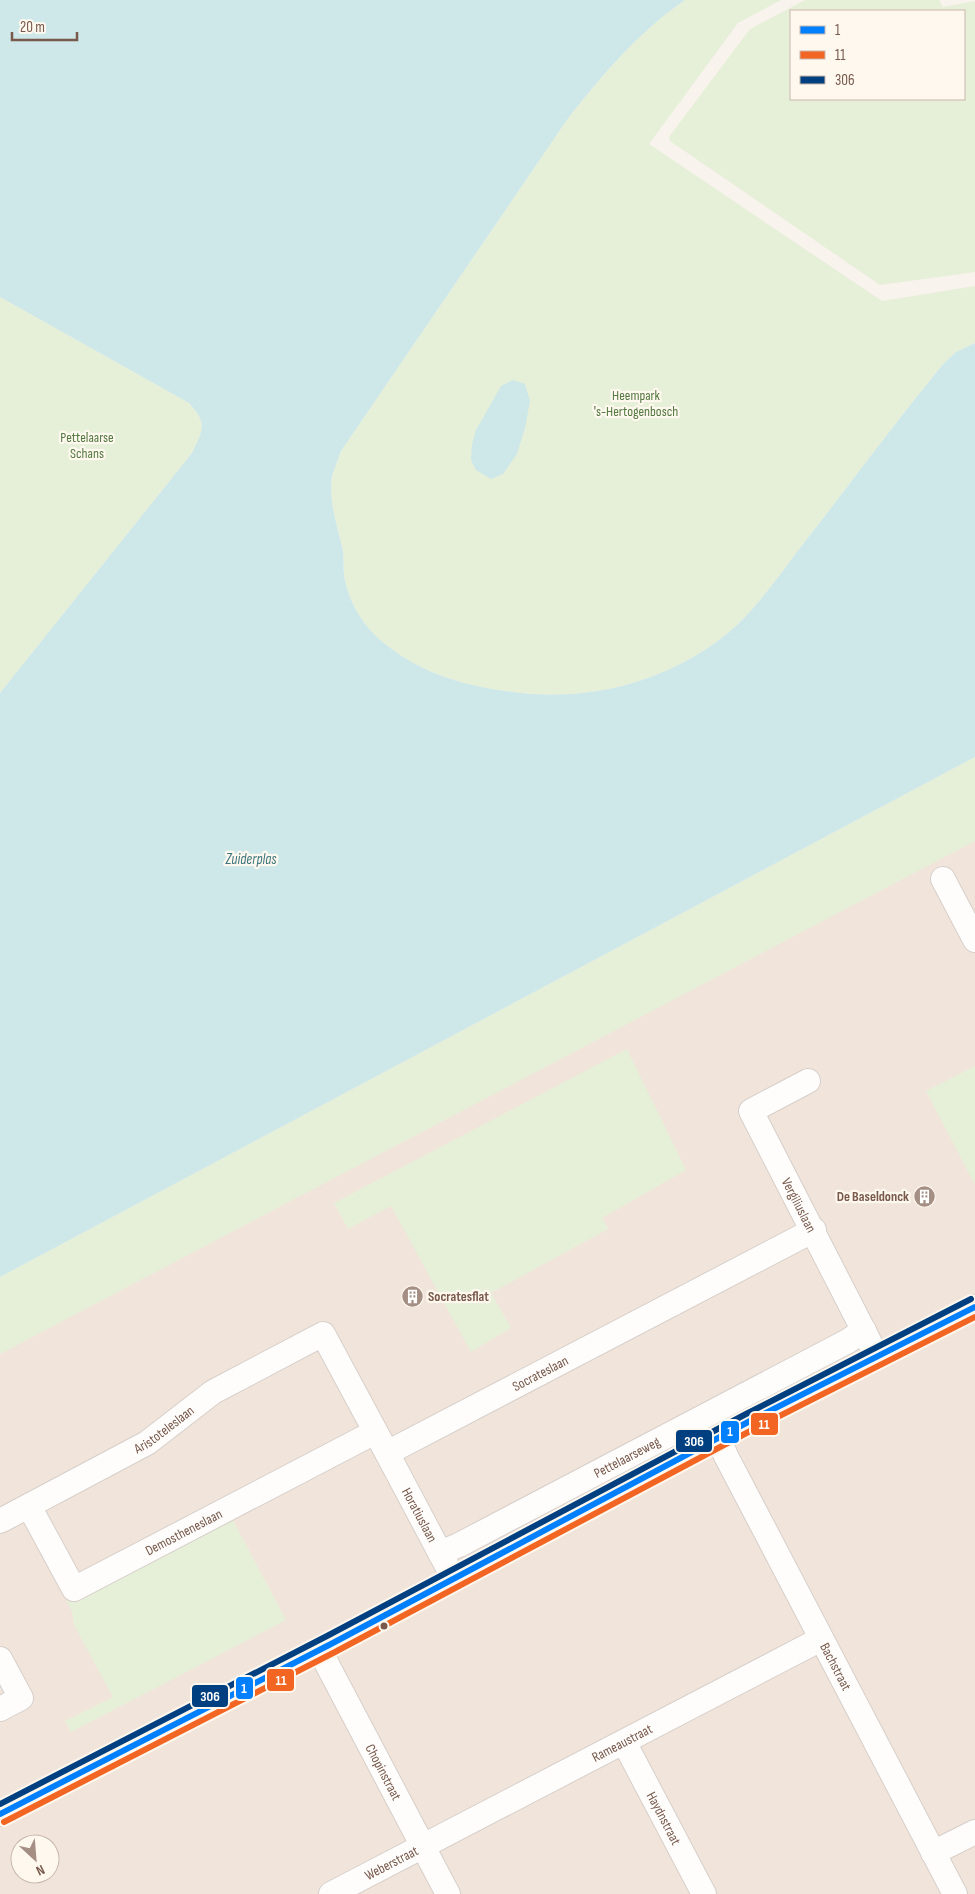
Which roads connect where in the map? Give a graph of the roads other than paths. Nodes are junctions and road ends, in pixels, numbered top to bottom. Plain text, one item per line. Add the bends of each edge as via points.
1 (943, 878) dead end
2 (975, 940) edge
3 (808, 1081) dead end
4 (814, 1230) junction
5 (975, 1307) edge
6 (864, 1330) junction
7 (876, 1356) junction
8 (376, 1432) junction
9 (718, 1438) junction
10 (387, 1453) junction
11 (29, 1506) junction
12 (0, 1521) edge
13 (440, 1553) junction
14 (453, 1577) junction
15 (821, 1639) junction
16 (319, 1649) junction
17 (0, 1659) edge
18 (0, 1709) edge
19 (624, 1742) junction
20 (2, 1809) edge
21 (975, 1832) edge
22 (423, 1846) junction
23 (933, 1854) junction
24 (331, 1894) edge
25 (448, 1894) edge
26 (704, 1894) edge
27 (955, 1894) edge

1 - 2 street
3 - 4 street, Vergiliuslaan via 751,1111
4 - 6 street, Vergiliuslaan
4 - 10 street, Socrateslaan
5 - 7 street, Pettelaarseweg
6 - 7 street, Vergiliuslaan
6 - 13 street, Pettelaarseweg via 459,1546
7 - 9 street, Pettelaarseweg
8 - 10 street
8 - 11 street, Demostheneslaan via 74,1589
8 - 11 street, Aristoteleslaan via 323,1334 212,1392 147,1443
9 - 14 street, Pettelaarseweg
9 - 15 street, Bachstraat
10 - 13 street, Horatiuslaan
11 - 12 street, Aristoteleslaan
13 - 14 street, Horatiuslaan
14 - 16 street, Pettelaarseweg
15 - 19 street, Rameaustraat
15 - 23 street, Bachstraat
16 - 20 street, Pettelaarseweg
16 - 22 street, Chopinstraat
17 - 18 street via 21,1698
19 - 22 street, Rameaustraat
19 - 26 street, Haydnstraat
21 - 23 street
22 - 24 street, Weberstraat
22 - 25 street, Chopinstraat
23 - 27 street, Bachstraat

